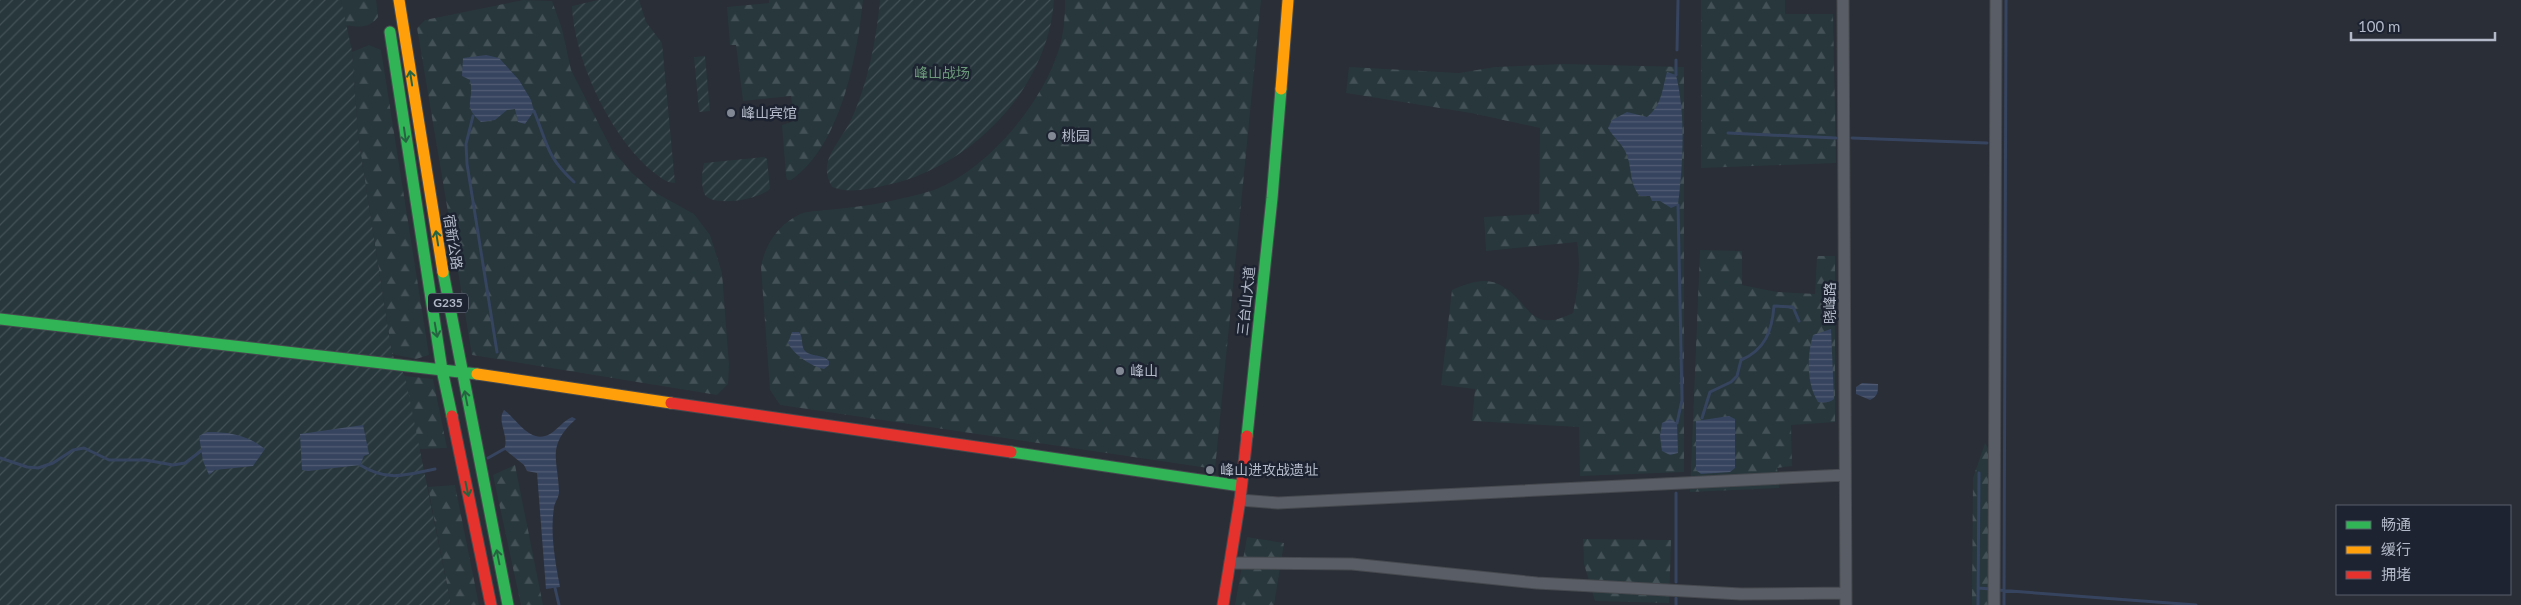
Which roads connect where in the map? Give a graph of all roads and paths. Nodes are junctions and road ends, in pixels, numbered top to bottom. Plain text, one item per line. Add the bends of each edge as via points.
1 (399, 0) edge
2 (1288, 0) edge
3 (1844, 0) edge
4 (1996, 0) edge
5 (388, 22) dead end
6 (0, 319) edge
7 (442, 370) junction
8 (461, 372) junction
9 (1845, 475) junction
10 (1241, 486) junction
11 (1240, 500) junction
12 (1231, 563) junction
13 (1994, 595) edge
14 (1846, 599) edge
15 (491, 605) edge
16 (508, 605) edge
17 (1223, 605) edge

8 -> 1 main road, 宿新公路 / G235
2 - 10 main road, 三台山大道 via 1272,198
3 - 9 street, 晓峰路
4 - 13 street
5 -> 7 main road, G235
6 - 7 main road
7 - 8 main road
7 -> 15 main road, G235
8 - 10 main road
16 -> 8 main road, 宿新公路 / G235
9 - 11 street via 1288,502
9 - 14 street, 晓峰路
10 - 11 main road, 三台山大道
11 - 12 main road, 三台山大道
12 - 14 street via 1352,564 1537,583
12 - 17 main road, 三台山大道

